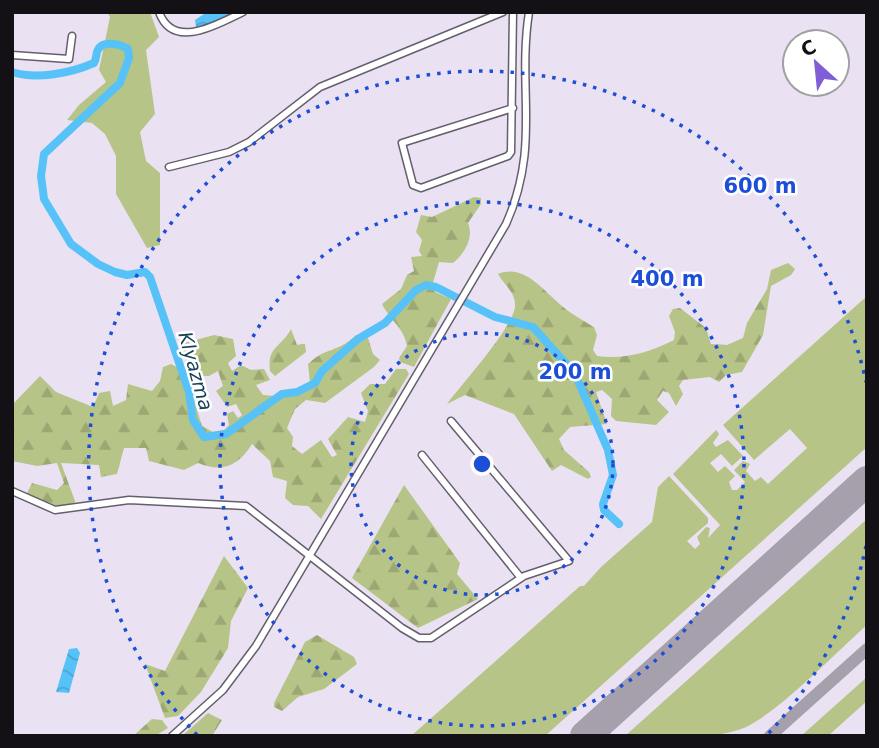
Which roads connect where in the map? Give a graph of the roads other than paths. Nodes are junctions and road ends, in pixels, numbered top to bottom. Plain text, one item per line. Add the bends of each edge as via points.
1 (159, 12) edge
2 (243, 12) edge
3 (503, 12) edge
4 (513, 12) edge
5 (529, 12) edge
6 (72, 36) dead end
7 (12, 55) edge
8 (513, 108) junction
9 (169, 167) dead end
10 (451, 421) dead end
11 (422, 455) dead end
12 (12, 491) edge
13 (311, 554) junction
14 (521, 578) junction
15 (172, 736) edge

1 - 2 street via 163,23 191,33
3 - 9 street via 320,87 229,152
4 - 8 street
5 - 13 street via 528,131 521,188 472,284
6 - 7 street via 69,59
8 - 8 street via 508,156 421,188 413,185 401,146 404,141
10 - 14 street via 569,561
11 - 14 street
12 - 13 street via 55,510 129,500 246,506
13 - 14 street via 419,638 431,638
13 - 15 street via 240,669 203,711

